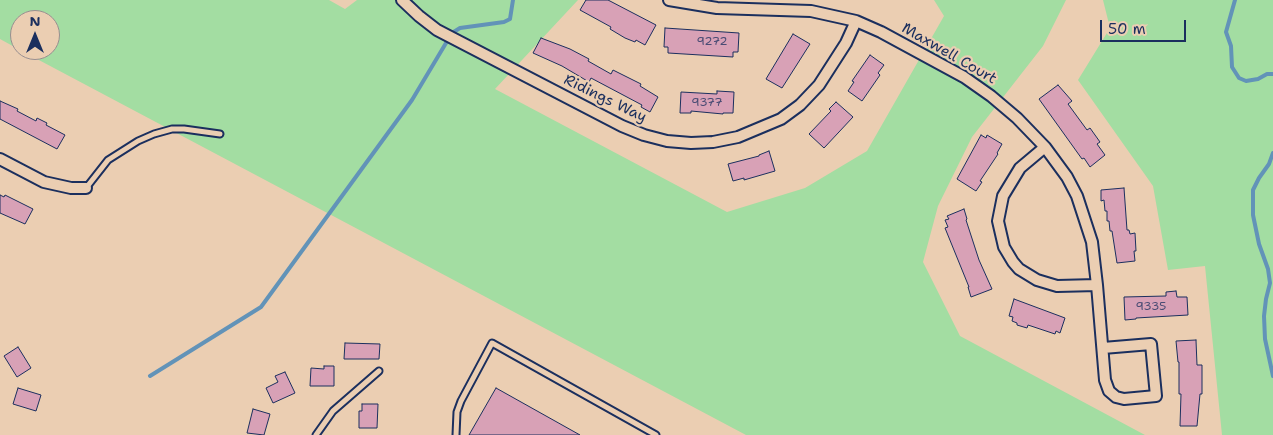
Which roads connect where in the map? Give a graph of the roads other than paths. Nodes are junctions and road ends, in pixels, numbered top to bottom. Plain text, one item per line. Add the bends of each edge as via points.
1 (402, 0) edge
2 (669, 0) edge
3 (856, 21) junction
4 (220, 134) dead end
5 (1044, 147) junction
6 (0, 159) edge
7 (86, 188) joint
8 (1097, 285) junction
9 (1103, 348) junction
10 (380, 371) dead end
11 (316, 435) edge
12 (456, 435) edge
13 (656, 435) edge

1 - 3 street, Ridings Way via 437,30 622,126 667,141 690,143 738,137 781,119 819,85 838,58
2 - 3 street, Maxwell Court via 716,8 811,11
3 - 5 street, Maxwell Court via 964,77 992,96
4 - 7 lane via 172,129 154,134 108,160
5 - 8 street, Maxwell Court via 1077,196 1092,242
5 - 8 street via 1020,168 1003,196 998,222 1004,247 1012,262 1037,280 1057,286
6 - 7 street via 44,182
8 - 9 street, Maxwell Court
9 - 9 street, Maxwell Court via 1109,391 1124,398 1156,396 1151,344
10 - 11 lane via 333,411
12 - 13 lane via 461,401 492,344

